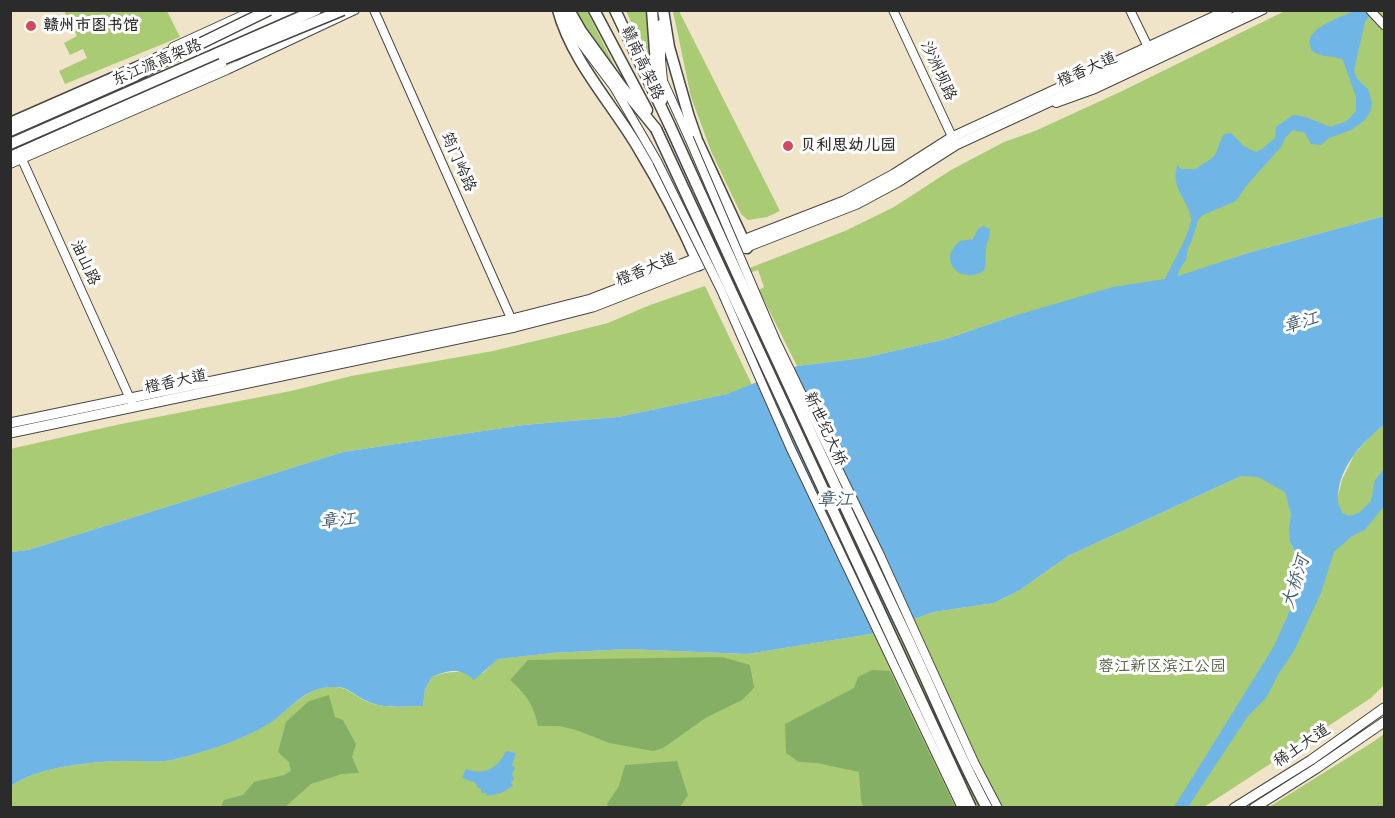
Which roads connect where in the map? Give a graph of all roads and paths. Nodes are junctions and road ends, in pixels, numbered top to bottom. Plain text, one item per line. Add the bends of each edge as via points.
1 (254, 10) edge
2 (269, 10) edge
3 (291, 10) edge
4 (316, 10) edge
5 (335, 10) edge
6 (343, 10) edge
7 (355, 10) edge
8 (374, 10) edge
9 (560, 10) edge
10 (569, 10) edge
11 (615, 10) edge
12 (622, 10) edge
13 (652, 10) edge
14 (661, 10) edge
15 (893, 10) edge
16 (1130, 10) edge
17 (1228, 10) edge
18 (1249, 10) edge
19 (1263, 10) edge
20 (1370, 10) edge
21 (600, 11) edge
22 (1384, 25) edge
23 (1151, 52) junction
24 (136, 75) junction
25 (138, 87) junction
26 (1025, 114) junction
27 (10, 118) edge
28 (10, 123) edge
29 (670, 126) junction
30 (656, 129) junction
31 (10, 131) edge
32 (954, 141) junction
33 (14, 152) edge
34 (10, 165) edge
35 (746, 243) junction
36 (698, 261) junction
37 (513, 323) junction
38 (132, 402) junction
39 (10, 423) edge
40 (10, 433) edge
41 (1384, 708) edge
42 (1384, 723) edge
43 (962, 807) edge
44 (971, 807) edge
45 (987, 807) edge
46 (998, 807) edge
47 (1234, 807) edge
48 (1254, 807) edge

1 - 27 street
2 - 24 main road, bridge
2 - 28 main road
3 - 24 main road, 东江源高架路, bridge
4 - 25 main road, 东江源高架路, bridge
5 - 33 main road
6 - 25 main road, bridge via 228,57
7 - 33 street via 227,70
8 - 37 street, 筠门岭路
9 - 36 main road via 566,35 638,146
9 - 43 street, bridge via 614,87 657,161
10 - 30 main road
11 - 29 main road, 赣南高架路
12 - 29 main road
13 - 29 main road via 659,86
14 - 35 main road via 697,140
14 - 46 street, bridge via 663,81 776,341
15 - 32 street, 沙洲坝路
16 - 23 street
17 - 23 main road, 橙香大道
18 - 23 main road, 橙香大道
19 - 26 street via 1095,89
20 - 22 street
21 - 30 main road, 赣南高架路
23 - 26 main road, 橙香大道
23 - 32 main road, 橙香大道
24 - 31 main road, 东江源高架路
25 - 33 main road, 东江源高架路, bridge via 43,129
26 - 32 main road, 橙香大道
29 - 45 main road, 新世纪大桥, bridge via 768,344
30 - 44 main road, 新世纪大桥, bridge
31 - 33 street, 油山路
32 - 35 main road, 橙香大道 via 898,182 857,204
33 - 34 street
33 - 38 street, 油山路
35 - 36 main road, 橙香大道
36 - 37 main road, 橙香大道
37 - 38 main road, 橙香大道
38 - 39 main road, 橙香大道
38 - 40 main road, 橙香大道
41 - 47 main road, 稀土大道 via 1311,760
42 - 48 main road, 稀土大道

